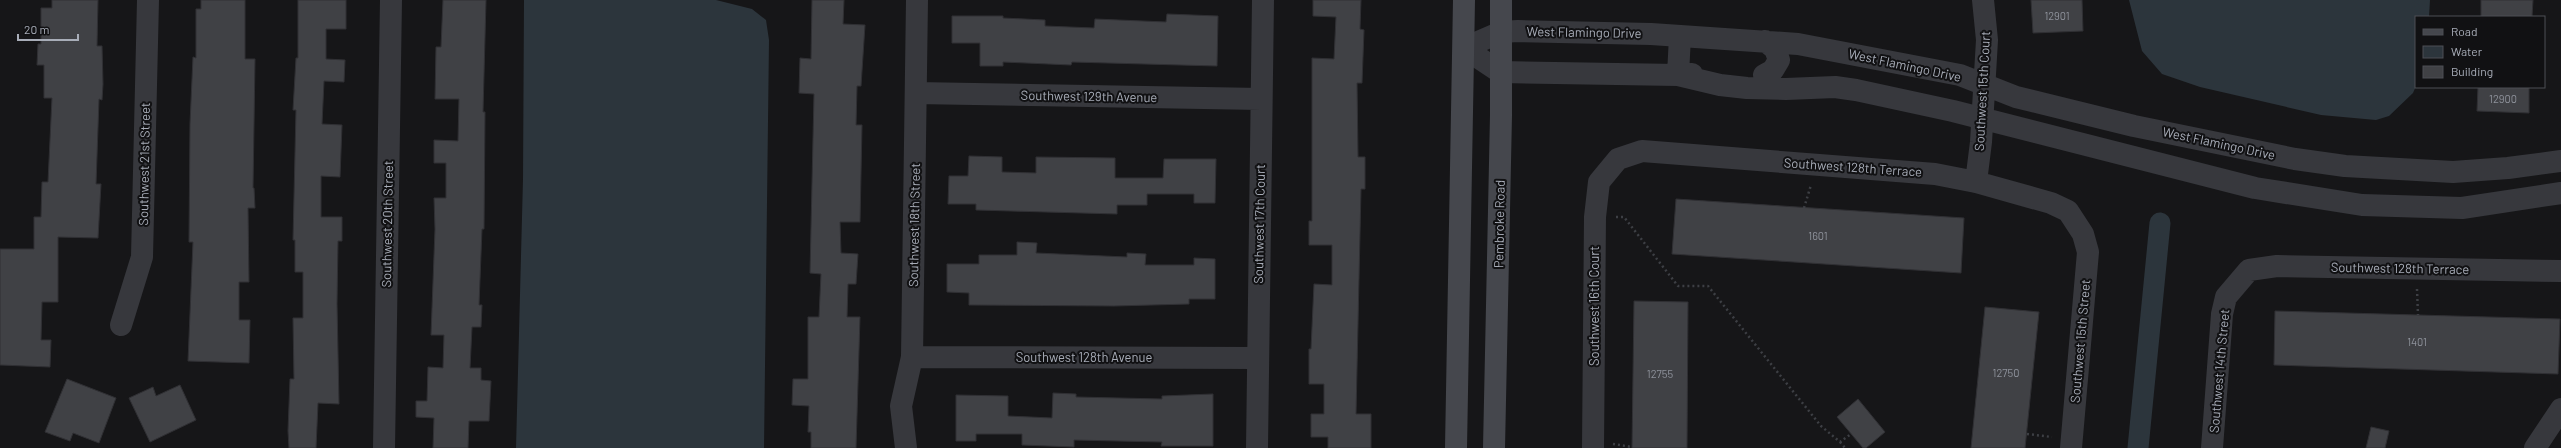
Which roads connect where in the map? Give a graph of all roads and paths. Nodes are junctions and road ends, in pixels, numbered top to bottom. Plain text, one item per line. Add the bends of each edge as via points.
1 (148, 0) edge
2 (390, 0) edge
3 (917, 0) edge
4 (1263, 0) edge
5 (1464, 0) edge
6 (1501, 0) edge
7 (1983, 0) edge
8 (1501, 32) junction
9 (1680, 36) junction
10 (1765, 41) junction
11 (1464, 48) junction
12 (1500, 72) junction
13 (1678, 75) junction
14 (1764, 75) junction
15 (1984, 83) junction
16 (1834, 87) junction
17 (916, 93) junction
18 (1261, 99) junction
19 (1982, 120) junction
20 (2561, 161) edge
21 (1610, 168) joint
22 (1976, 182) junction
23 (2561, 193) edge
24 (1595, 217) junction
25 (2083, 234) joint
26 (2416, 268) junction
27 (2561, 271) edge
28 (2242, 276) joint
29 (2418, 315) dead end
30 (121, 325) dead end
31 (912, 357) junction
32 (1257, 358) junction
33 (2561, 409) edge
34 (1851, 434) dead end
35 (1840, 442) junction
36 (384, 448) edge
37 (906, 448) edge
38 (1257, 448) edge
39 (1456, 448) edge
40 (1494, 448) edge
41 (1593, 448) edge
42 (1845, 448) edge
43 (2071, 448) edge
44 (2212, 448) edge
45 (2535, 448) edge

1 - 30 street, Southwest 21st Street via 142,257
2 - 36 street, Southwest 20th Street
3 - 17 street, Southwest 18th Street
4 - 18 street, Southwest 17th Court
5 - 11 main road
6 - 8 main road, Pembroke Road
7 - 15 street, Southwest 15th Court via 1987,40
8 - 9 street, West Flamingo Drive
8 - 11 street, West Flamingo Drive
8 - 12 main road, Pembroke Road
9 - 10 street, West Flamingo Drive
9 - 13 street
10 - 14 street via 1775,49 1779,60 1774,70
10 - 15 street, West Flamingo Drive via 1858,54 1960,75
11 - 12 street
11 - 39 main road
12 - 13 street
12 - 40 main road, Pembroke Road via 1502,115
13 - 14 street via 1720,72
13 - 16 street via 1720,85 1747,88
14 - 16 street via 1788,76
15 - 19 street, Southwest 15th Court
15 - 20 street, West Flamingo Drive via 2016,97 2134,126 2295,159 2338,165 2453,172
16 - 19 street via 1953,111
17 - 18 street, Southwest 129th Avenue
17 - 31 street, Southwest 18th Street
18 - 32 street, Southwest 17th Court
19 - 22 street, Southwest 15th Court
19 - 23 street via 2255,188 2362,205 2462,208
21 - 22 street, Southwest 128th Terrace via 1624,156 1642,151 1935,174
21 - 24 street, Southwest 16th Court via 1599,182
22 - 25 street, Southwest 128th Terrace via 2051,203 2068,211
24 - 35 path via 1624,217 1678,286 1708,286 1821,426
24 - 41 street, Southwest 16th Court
25 - 43 street, Southwest 15th Street via 2087,259
26 - 27 street, Southwest 128th Terrace
26 - 28 street, Southwest 128th Terrace via 2277,266 2249,270
26 - 29 path
28 - 44 street, Southwest 14th Street via 2226,297 2222,314
31 - 32 street, Southwest 128th Avenue
31 - 37 street, Southwest 18th Street via 901,406
32 - 38 street, Southwest 17th Court
33 - 45 street
34 - 35 path
35 - 42 path

